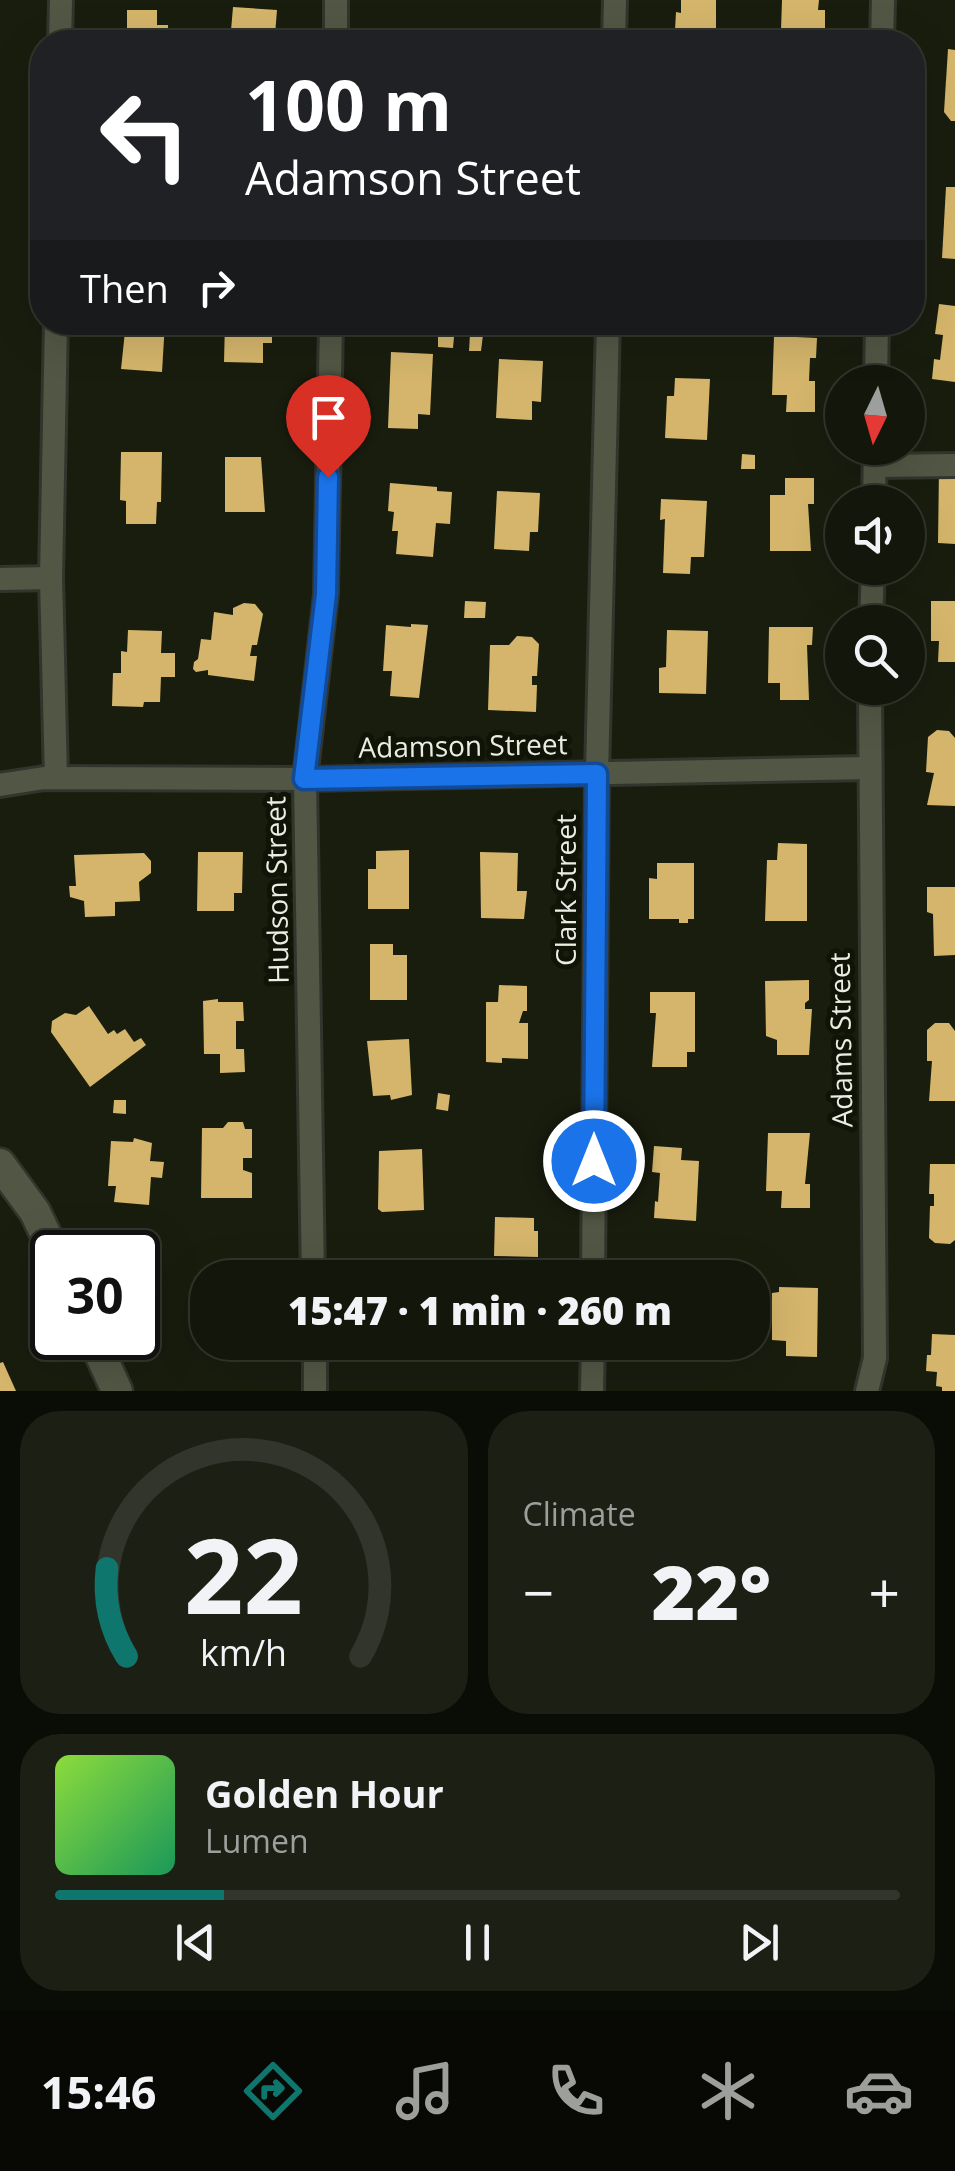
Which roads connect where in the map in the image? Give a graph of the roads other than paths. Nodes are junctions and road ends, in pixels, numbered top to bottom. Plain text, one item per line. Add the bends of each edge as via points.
1 (61, 0) edge
2 (336, 0) edge
3 (615, 0) edge
4 (883, 0) edge
5 (60, 30) edge
6 (336, 30) edge
7 (614, 30) edge
8 (882, 30) edge
9 (56, 335) edge
10 (330, 335) edge
11 (608, 335) edge
12 (878, 335) edge
13 (877, 365) edge
14 (925, 462) edge
15 (955, 465) edge
16 (51, 578) junction
17 (0, 579) edge
18 (870, 705) edge
19 (868, 768) junction
20 (597, 774) junction
21 (56, 778) junction
22 (304, 779) junction
23 (0, 785) edge
24 (0, 1164) edge
25 (44, 1230) edge
26 (314, 1260) edge
27 (593, 1260) edge
28 (103, 1360) edge
29 (315, 1360) edge
30 (592, 1360) edge
31 (117, 1391) edge
32 (316, 1391) edge
33 (592, 1391) edge
34 (867, 1391) edge

1 - 5 street
2 - 6 street
3 - 7 street
4 - 8 street
9 - 16 street
10 - 22 street, Hudson Street via 326,594
11 - 20 street, Clark Street
12 - 13 street
14 - 15 street
16 - 17 street
16 - 21 street
18 - 19 street, Adams Street
19 - 20 street, Adamson Street
19 - 34 street, Adams Street via 874,1358
20 - 22 street, Adamson Street
20 - 27 street, Clark Street
21 - 22 street, Adamson Street
21 - 23 street, Adamson Street
22 - 26 street, Hudson Street
24 - 25 main road
28 - 31 main road
29 - 32 street
30 - 33 street

